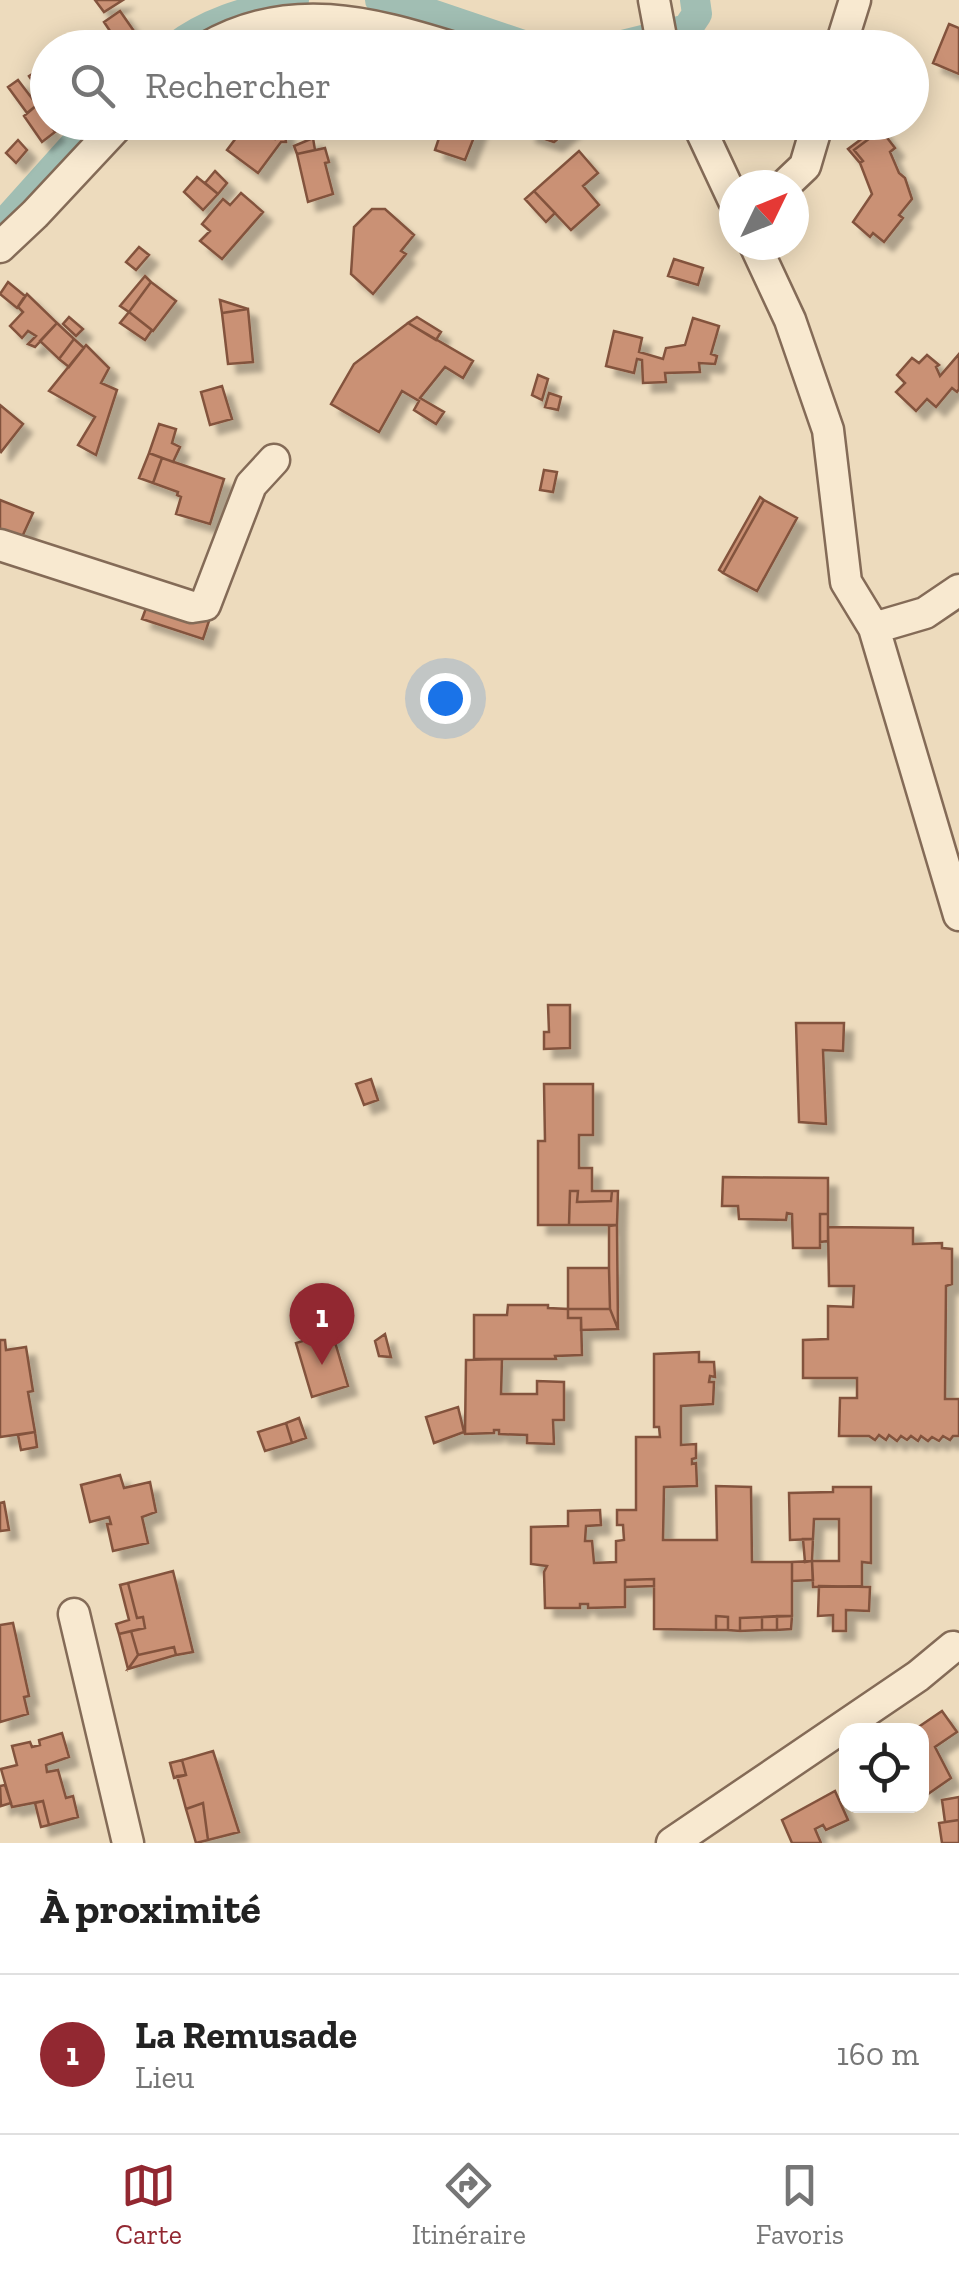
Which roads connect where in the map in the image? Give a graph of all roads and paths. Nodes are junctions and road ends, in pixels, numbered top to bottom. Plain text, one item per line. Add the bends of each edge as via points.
1 (855, 0) edge
2 (246, 30) edge
3 (403, 30) edge
4 (846, 30) edge
5 (104, 140) edge
6 (705, 140) edge
7 (813, 140) edge
8 (719, 170) edge
9 (801, 170) edge
10 (0, 246) edge
11 (761, 260) edge
12 (274, 460) dead end
13 (0, 545) edge
14 (959, 590) edge
15 (874, 628) junction
16 (959, 915) edge
17 (74, 1614) dead end
18 (956, 1660) edge
19 (128, 1843) edge
20 (672, 1843) edge

1 - 4 street
2 - 3 street via 309,16
5 - 10 street
6 - 8 street
7 - 9 street
11 - 15 street via 828,430 846,582
12 - 13 street via 250,485 205,606
14 - 15 street via 925,613
15 - 16 street
17 - 19 street
18 - 20 street via 918,1676

